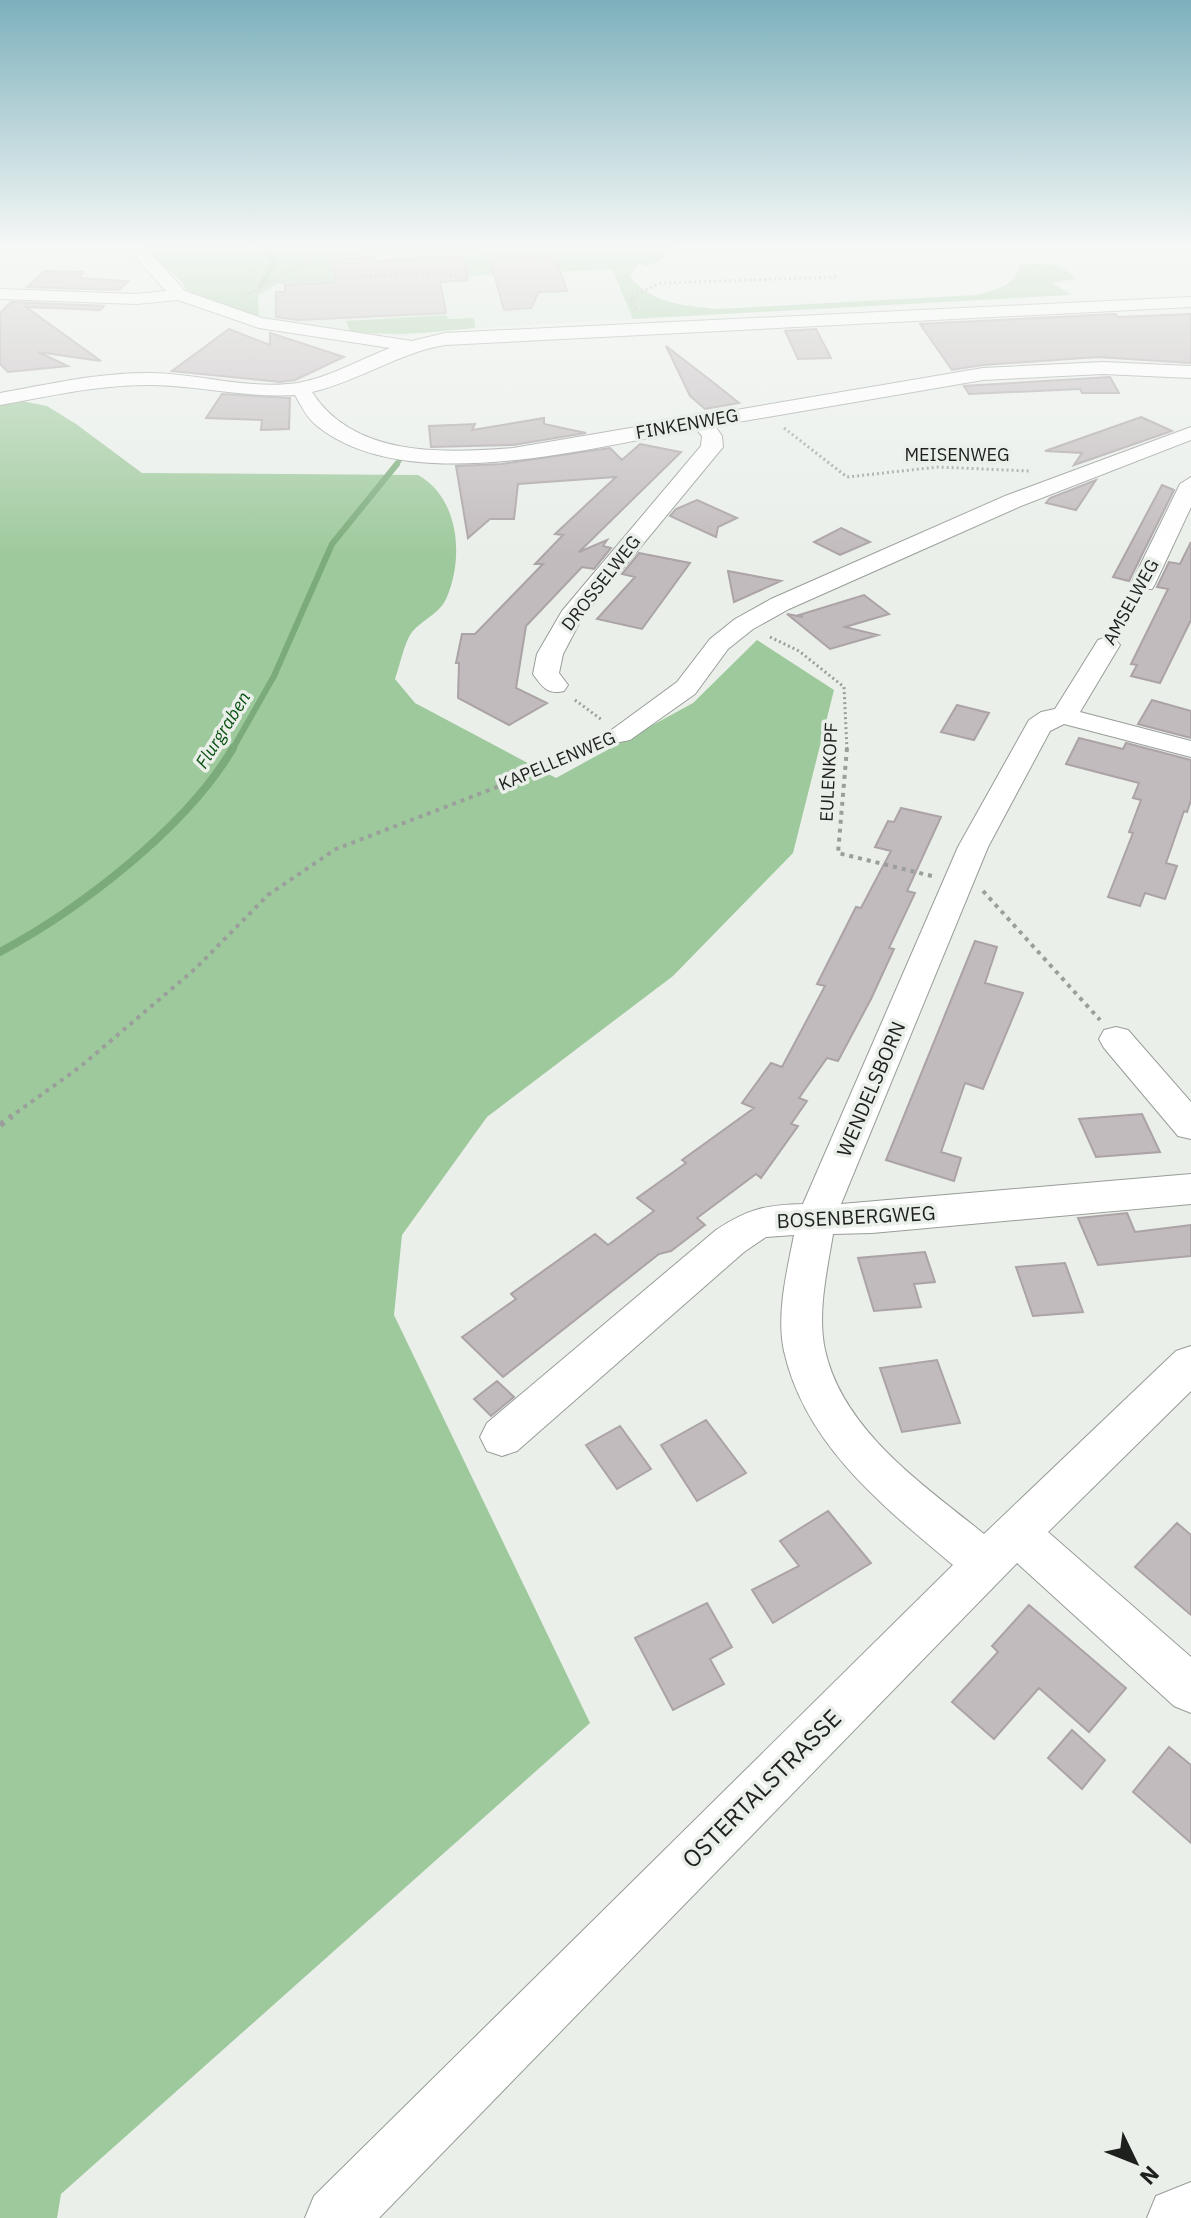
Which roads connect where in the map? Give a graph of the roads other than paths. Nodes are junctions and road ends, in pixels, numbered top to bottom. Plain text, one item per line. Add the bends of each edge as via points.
1 (397, 350) edge
2 (1191, 372) edge
3 (0, 385) edge
4 (75, 386) junction
5 (300, 388) junction
6 (0, 399) edge
7 (701, 422) junction
8 (1191, 433) edge
9 (1191, 484) edge
10 (1143, 584) road end
11 (1107, 645) road end
12 (555, 685) road end
13 (1064, 716) junction
14 (620, 734) road end
15 (1191, 749) edge
16 (1116, 1039) road end
17 (1191, 1126) edge
18 (1191, 1189) edge
19 (816, 1218) junction
20 (1191, 1364) edge
21 (502, 1437) dead end
22 (1001, 1548) junction
23 (1191, 1689) edge
24 (1191, 2212) edge
25 (336, 2218) edge
26 (1178, 2218) edge

1 - 5 street
2 - 7 street, FINKENWEG via 1025,370
3 - 4 street
4 - 5 street via 151,379 238,391
4 - 6 street
5 - 7 street, FINKENWEG via 320,418 338,430 394,451 429,456 513,454
7 - 12 street, DROSSELWEG via 712,436 712,447 571,616 547,661 546,674
8 - 14 street, KAPELLENWEG via 1065,480 821,584 744,624 719,644 686,688
9 - 10 street, AMSELWEG
11 - 13 street, AMSELWEG
13 - 15 street
13 - 19 street, WENDELSBORN via 1039,726 973,847
16 - 17 street
18 - 19 street, BOSENBERGWEG via 872,1218
19 - 21 street, BOSENBERGWEG via 757,1223 730,1241
19 - 22 street, WENDELSBORN via 803,1293 804,1349 820,1396 888,1483
20 - 22 street, OSTERTALSTRASSE
22 - 23 street, WENDELSBORN
22 - 25 street, OSTERTALSTRASSE
24 - 26 street

